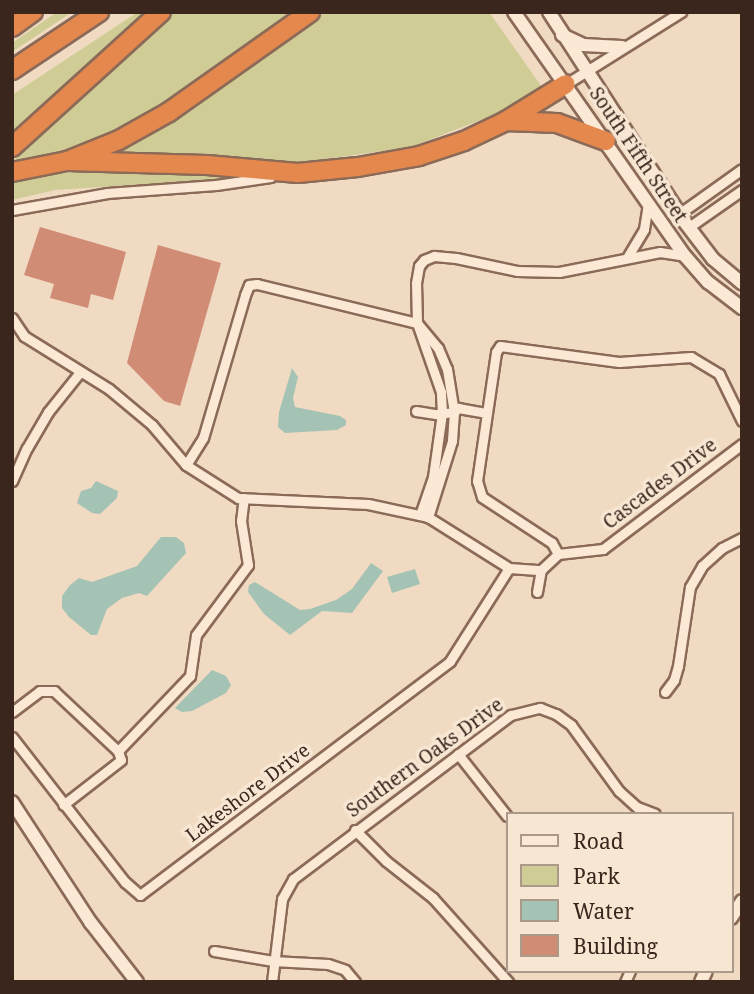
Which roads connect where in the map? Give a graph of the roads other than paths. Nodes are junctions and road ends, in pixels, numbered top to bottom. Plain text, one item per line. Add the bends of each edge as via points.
1 (33, 12) edge
2 (99, 12) edge
3 (161, 12) edge
4 (310, 12) edge
5 (514, 12) edge
6 (549, 12) edge
7 (681, 12) edge
8 (12, 27) edge
9 (562, 35) junction
10 (622, 47) junction
11 (12, 70) edge
12 (587, 70) junction
13 (566, 84) junction
14 (506, 121) junction
15 (606, 141) junction
16 (12, 147) edge
17 (67, 161) junction
18 (742, 169) edge
19 (12, 172) edge
20 (298, 173) junction
21 (742, 190) edge
22 (648, 203) junction
23 (12, 210) edge
24 (679, 214) junction
25 (689, 227) junction
26 (628, 256) junction
27 (684, 257) junction
28 (742, 283) edge
29 (742, 308) edge
30 (12, 318) edge
31 (418, 323) junction
32 (80, 372) junction
33 (416, 411) dead end
34 (454, 412) junction
35 (442, 413) junction
36 (486, 413) junction
37 (742, 421) edge
38 (742, 444) edge
39 (186, 465) junction
40 (12, 481) edge
41 (244, 498) junction
42 (424, 516) junction
43 (742, 538) edge
44 (558, 554) junction
45 (509, 568) junction
46 (541, 570) junction
47 (537, 592) dead end
48 (665, 692) dead end
49 (12, 712) edge
50 (12, 737) edge
51 (118, 751) junction
52 (458, 754) junction
53 (12, 802) edge
54 (63, 805) junction
55 (649, 812) edge
56 (505, 813) edge
57 (355, 830) junction
58 (214, 951) dead end
59 (273, 961) junction
60 (136, 982) edge
61 (272, 982) edge
62 (355, 982) edge
63 (508, 982) edge

1 - 8 highway
2 - 11 highway
3 - 16 highway
4 - 17 highway via 169,112 119,140
5 - 13 main road, South Fifth Street
6 - 9 main road, South Fifth Street
7 - 10 street
9 - 10 main road via 583,46
9 - 12 main road, South Fifth Street
10 - 12 street
12 - 13 street
12 - 24 main road, South Fifth Street
13 - 14 highway
13 - 15 main road, South Fifth Street
14 - 15 highway via 557,124
14 - 20 highway via 419,156
15 - 22 main road, South Fifth Street
17 - 19 highway
17 - 20 highway
18 - 24 street
20 - 23 street via 107,193
21 - 25 street
22 - 25 main road
22 - 26 street via 644,229
22 - 27 main road, South Fifth Street
24 - 25 main road, South Fifth Street
25 - 28 main road, South Fifth Street via 713,259
26 - 27 street via 660,252
26 - 31 street via 601,266 559,272 517,271 434,256 419,266
27 - 29 main road, South Fifth Street
30 - 32 street via 24,336
31 - 34 street via 438,348 447,369
31 - 35 street via 442,392
31 - 39 street via 250,285 203,438
32 - 39 street via 152,425
32 - 40 street via 48,412
33 - 35 street
34 - 35 street
34 - 36 street via 458,408
34 - 42 street via 452,441
35 - 42 street
36 - 37 street via 496,352 507,344 619,362 691,357 719,374
36 - 44 street via 477,481 482,497 552,543
38 - 44 street, Cascades Drive via 603,549
39 - 41 street
41 - 42 street via 368,504
41 - 51 street via 241,521 248,565 196,635 190,676
42 - 45 street
43 - 48 street via 702,566 690,587 678,666
44 - 46 street
45 - 46 street
45 - 54 street, Lakeshore Drive via 450,661 140,895
46 - 47 street
49 - 51 street via 40,691 54,691
50 - 54 street, Lakeshore Drive
51 - 54 street via 121,760
52 - 55 street, Southern Oaks Drive via 511,715 540,708 571,724 619,791
52 - 56 street
52 - 57 street, Southern Oaks Drive
53 - 60 main road via 90,923
57 - 59 street, Southern Oaks Drive via 286,888
57 - 63 street via 433,898
58 - 59 street
59 - 61 street, Southern Oaks Drive
59 - 62 street via 328,964 345,970

